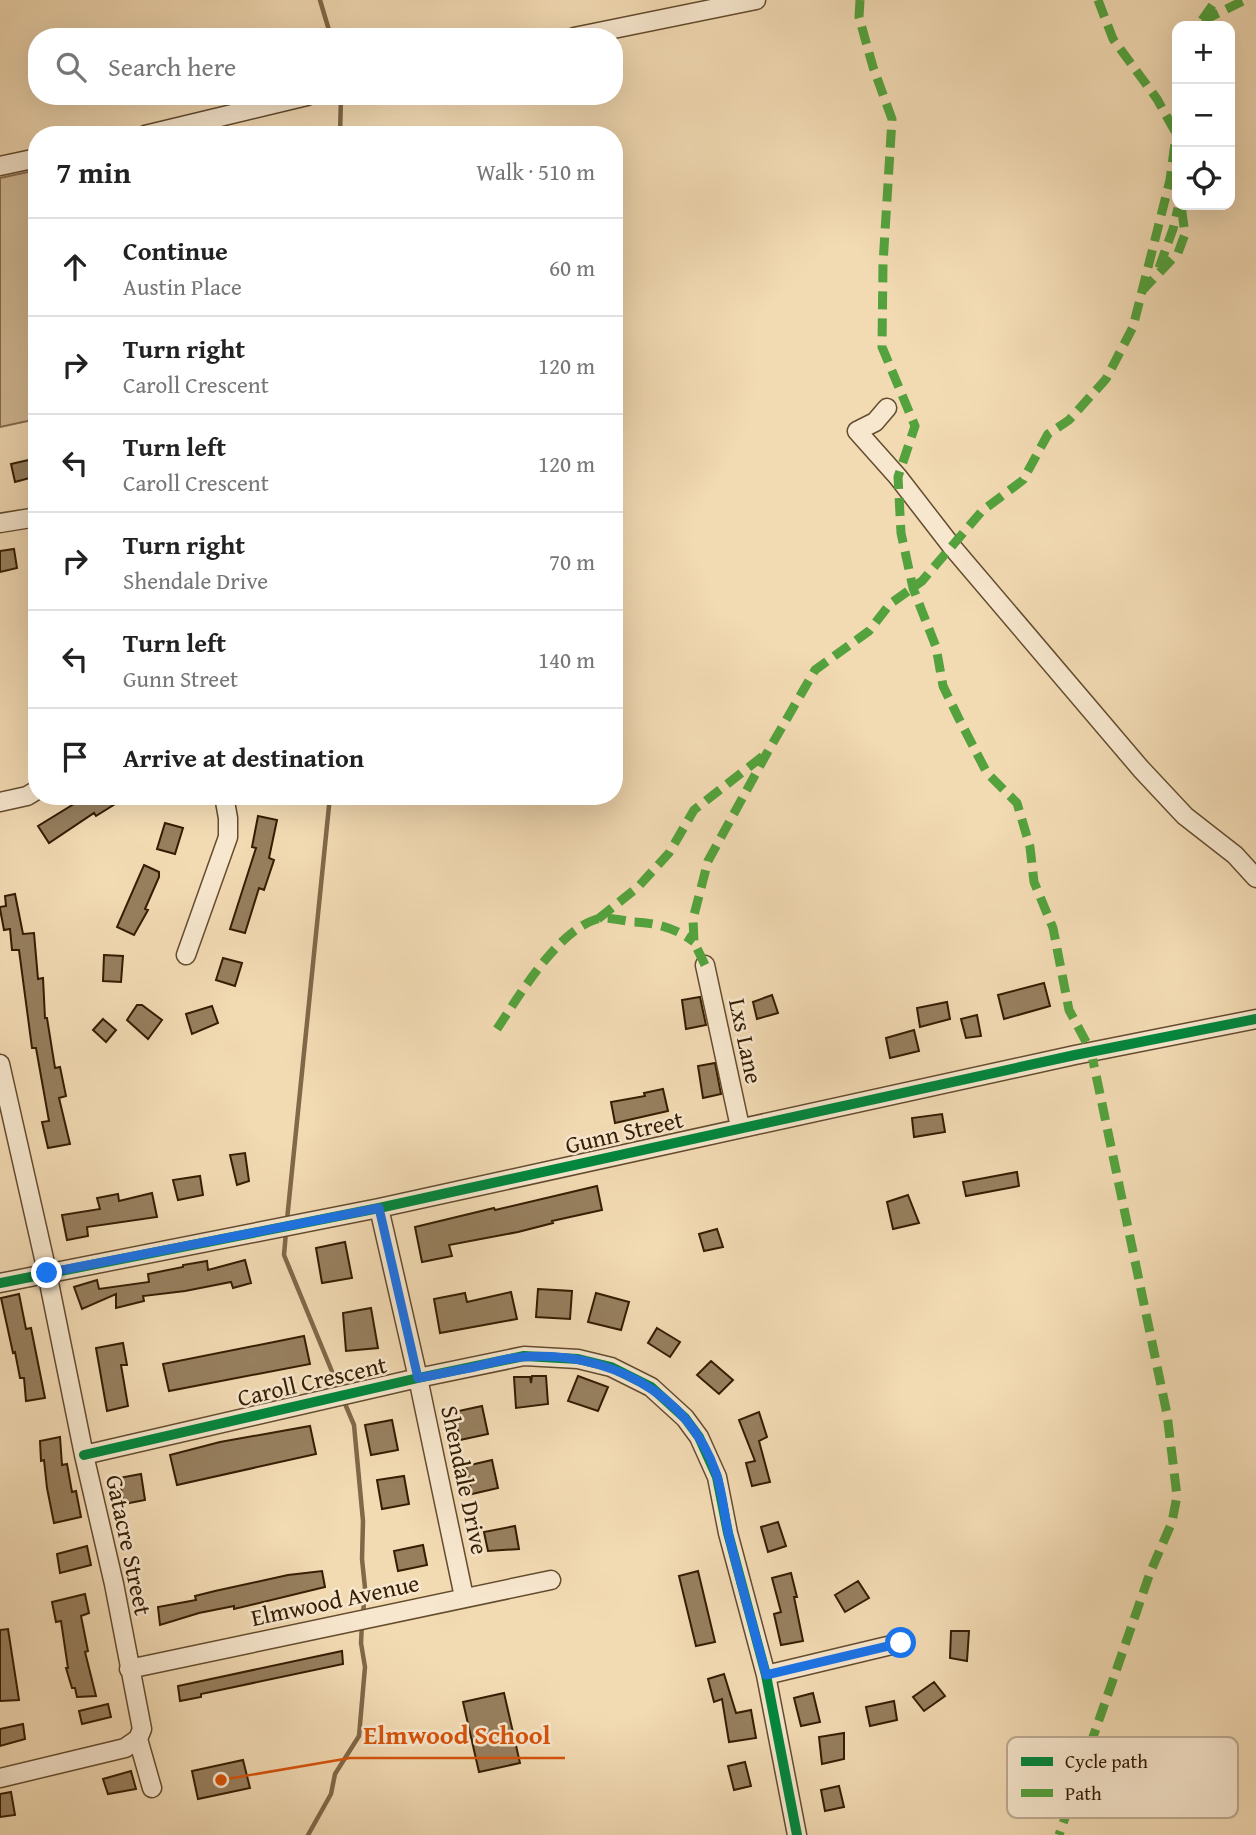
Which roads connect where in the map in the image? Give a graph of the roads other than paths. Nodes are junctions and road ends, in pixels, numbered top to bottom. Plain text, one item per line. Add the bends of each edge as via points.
1 (756, 0) edge
2 (618, 28) edge
3 (270, 105) edge
4 (182, 126) edge
5 (28, 160) edge
6 (0, 166) edge
7 (887, 408) dead end
8 (28, 518) edge
9 (0, 523) edge
10 (28, 795) edge
11 (0, 803) edge
12 (225, 805) edge
13 (1256, 878) edge
14 (186, 955) dead end
15 (705, 965) dead end
16 (1256, 1019) edge
17 (0, 1064) edge
18 (740, 1127) junction
19 (379, 1208) junction
20 (47, 1273) junction
21 (0, 1283) edge
22 (418, 1378) junction
23 (84, 1455) junction
24 (551, 1580) dead end
25 (464, 1597) junction
26 (901, 1643) dead end
27 (129, 1669) junction
28 (766, 1675) junction
29 (138, 1739) junction
30 (0, 1778) edge
31 (152, 1788) dead end
32 (797, 1835) edge

1 - 2 street
3 - 4 street
5 - 6 street
7 - 13 street via 875,422 857,431 1141,769 1185,816 1235,855
8 - 9 street
10 - 11 street
12 - 14 street via 228,837
15 - 18 street, Lxs Lane
16 - 18 street, Gunn Street
17 - 20 street, Gatacre Street
18 - 19 street, Gunn Street
19 - 20 street, Gunn Street
19 - 22 street, Shendale Drive
20 - 21 street, Gunn Street
20 - 23 street, Gatacre Street
22 - 23 street, Caroll Crescent
22 - 25 street, Shendale Drive
22 - 28 street, Caroll Crescent via 508,1358 559,1357 611,1367 669,1401 699,1437 717,1477
23 - 27 street, Gatacre Street
24 - 25 street, Elmwood Avenue
25 - 27 street, Elmwood Avenue
26 - 28 street
27 - 29 street, Gatacre Street via 142,1729
28 - 32 street, Caroll Crescent
29 - 30 street via 125,1748
29 - 31 street, Gatacre Street

